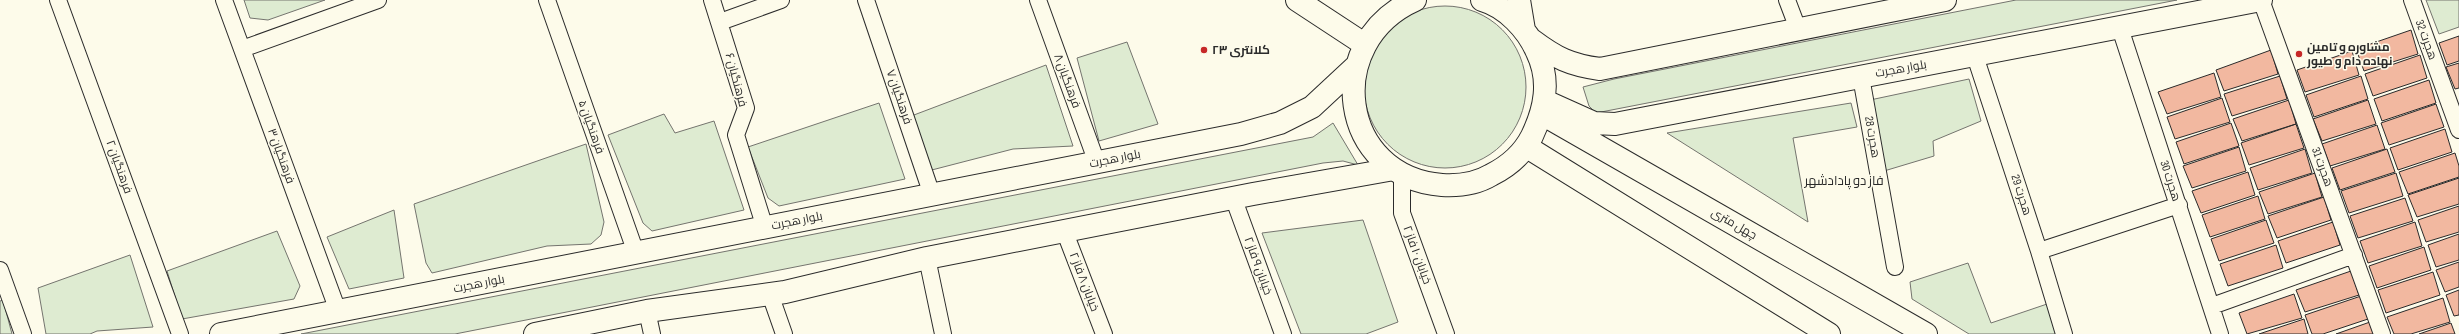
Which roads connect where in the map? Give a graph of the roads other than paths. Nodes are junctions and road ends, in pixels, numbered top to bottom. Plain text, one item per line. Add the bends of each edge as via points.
1 (58, 0) edge
2 (224, 0) edge
3 (378, 0) edge
4 (546, 0) edge
5 (712, 0) edge
6 (781, 0) edge
7 (866, 0) edge
8 (1038, 0) edge
9 (1298, 0) edge
10 (1482, 0) edge
11 (1520, 0) edge
12 (1788, 0) edge
13 (1944, 0) edge
14 (2261, 0) edge
15 (2412, 0) edge
16 (1403, 2) edge
17 (720, 22) junction
18 (2120, 28) junction
19 (1798, 29) junction
20 (1528, 35) junction
21 (1364, 44) junction
22 (242, 49) junction
23 (1975, 56) junction
24 (1355, 67) junction
25 (1861, 77) junction
26 (1544, 107) junction
27 (2459, 130) edge
28 (1527, 146) junction
29 (1097, 163) junction
30 (1398, 171) junction
31 (932, 195) junction
32 (1234, 198) junction
33 (2178, 205) junction
34 (765, 228) junction
35 (1064, 230) junction
36 (2039, 251) junction
37 (636, 253) junction
38 (2354, 255) junction
39 (927, 258) junction
40 (1895, 267) dead end
41 (0, 270) edge
42 (770, 294) junction
43 (2212, 306) junction
44 (338, 311) junction
45 (647, 312) junction
46 (23, 334) edge
47 (180, 334) edge
48 (221, 334) edge
49 (535, 334) edge
50 (652, 334) edge
51 (784, 334) edge
52 (944, 334) edge
53 (1104, 334) edge
54 (1283, 334) edge
55 (1446, 334) edge
56 (1829, 334) edge
57 (1926, 334) edge
58 (2064, 334) edge
59 (2220, 334) edge
60 (2382, 334) edge

1 - 47 street, فرهنگیان ۲
2 - 22 street, فرهنگیان ۳
3 - 22 street
4 - 37 street, فرهنگیان ۵
5 - 17 street, فرهنگیان ۶
6 - 17 street
7 - 31 street, فرهنگیان ۷
8 - 29 street, فرهنگیان ۸
9 - 21 main road
10 - 20 main road via 1508,14
11 - 20 main road
12 - 19 street
13 - 19 main road
14 - 18 main road, بلوار هجرت
14 - 38 street, هجرت 31
15 - 27 street, هجرت 32
16 - 21 main road via 1380,22
17 - 34 street, فرهنگیان ۶ via 746,108 736,135
18 - 23 main road, بلوار هجرت
18 - 33 street, هجرت 30
19 - 20 main road via 1600,69 1576,66 1554,57
20 - 26 main road via 1543,69
21 - 24 main road
22 - 44 street, فرهنگیان ۳
23 - 25 main road, بلوار هجرت
23 - 36 street, هجرت 29
24 - 29 main road, بلوار هجرت via 1312,107 1280,123 1241,134
24 - 30 main road via 1355,113 1364,134 1377,153
25 - 26 main road, بلوار هجرت via 1615,124 1594,123
25 - 40 street, هجرت 28
26 - 28 main road
26 - 57 main road, چهل متری
28 - 30 main road via 1508,166 1483,180 1456,186 1429,184
28 - 56 main road
29 - 31 main road, بلوار هجرت
30 - 32 main road
30 - 55 street, خیابان ۱۰ فاز ۲ via 1402,214
31 - 34 main road, بلوار هجرت
32 - 35 main road
32 - 54 street, خیابان ۹ فاز ۲
33 - 36 street
33 - 43 street, هجرت 30
34 - 37 main road, بلوار هجرت
35 - 39 main road
35 - 53 street, خیابان ۸ فاز ۲
36 - 58 street, هجرت 29
37 - 44 main road, بلوار هجرت
38 - 43 street
38 - 60 street, هجرت 31
39 - 42 main road
39 - 52 street
41 - 46 street
42 - 45 main road
42 - 51 street
43 - 59 street, هجرت 30
44 - 48 main road, بلوار هجرت
45 - 49 main road
45 - 50 street

